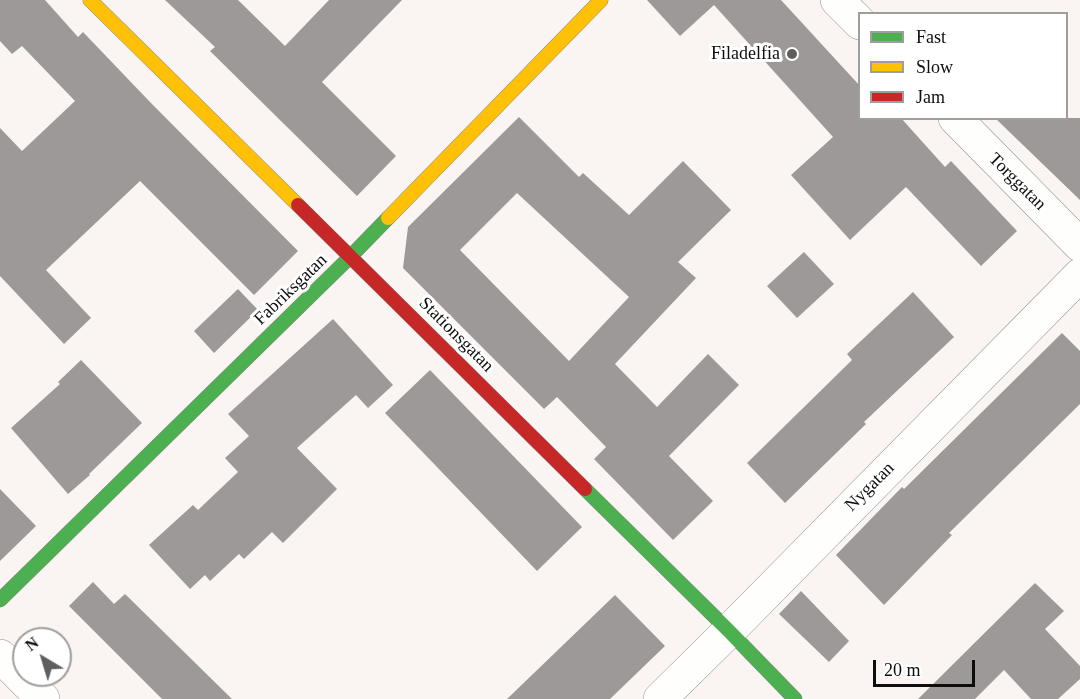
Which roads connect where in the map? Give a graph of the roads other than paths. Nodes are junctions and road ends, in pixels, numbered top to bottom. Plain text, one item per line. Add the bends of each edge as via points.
1 (90, 0) edge
2 (601, 0) edge
3 (837, 0) edge
4 (858, 21) edge
5 (957, 120) edge
6 (1080, 244) edge
7 (351, 256) junction
8 (1080, 275) edge
9 (0, 600) edge
10 (729, 631) junction
11 (0, 656) edge
12 (43, 699) edge
13 (660, 699) edge
14 (795, 699) edge

1 - 7 street, Stationsgatan
2 - 7 street, Fabriksgatan
3 - 4 street
5 - 6 street, Torggatan
7 - 9 street, Fabriksgatan
7 - 10 street, Stationsgatan
8 - 10 street, Nygatan
10 - 13 street, Nygatan
10 - 14 street, Stationsgatan
11 - 12 street

